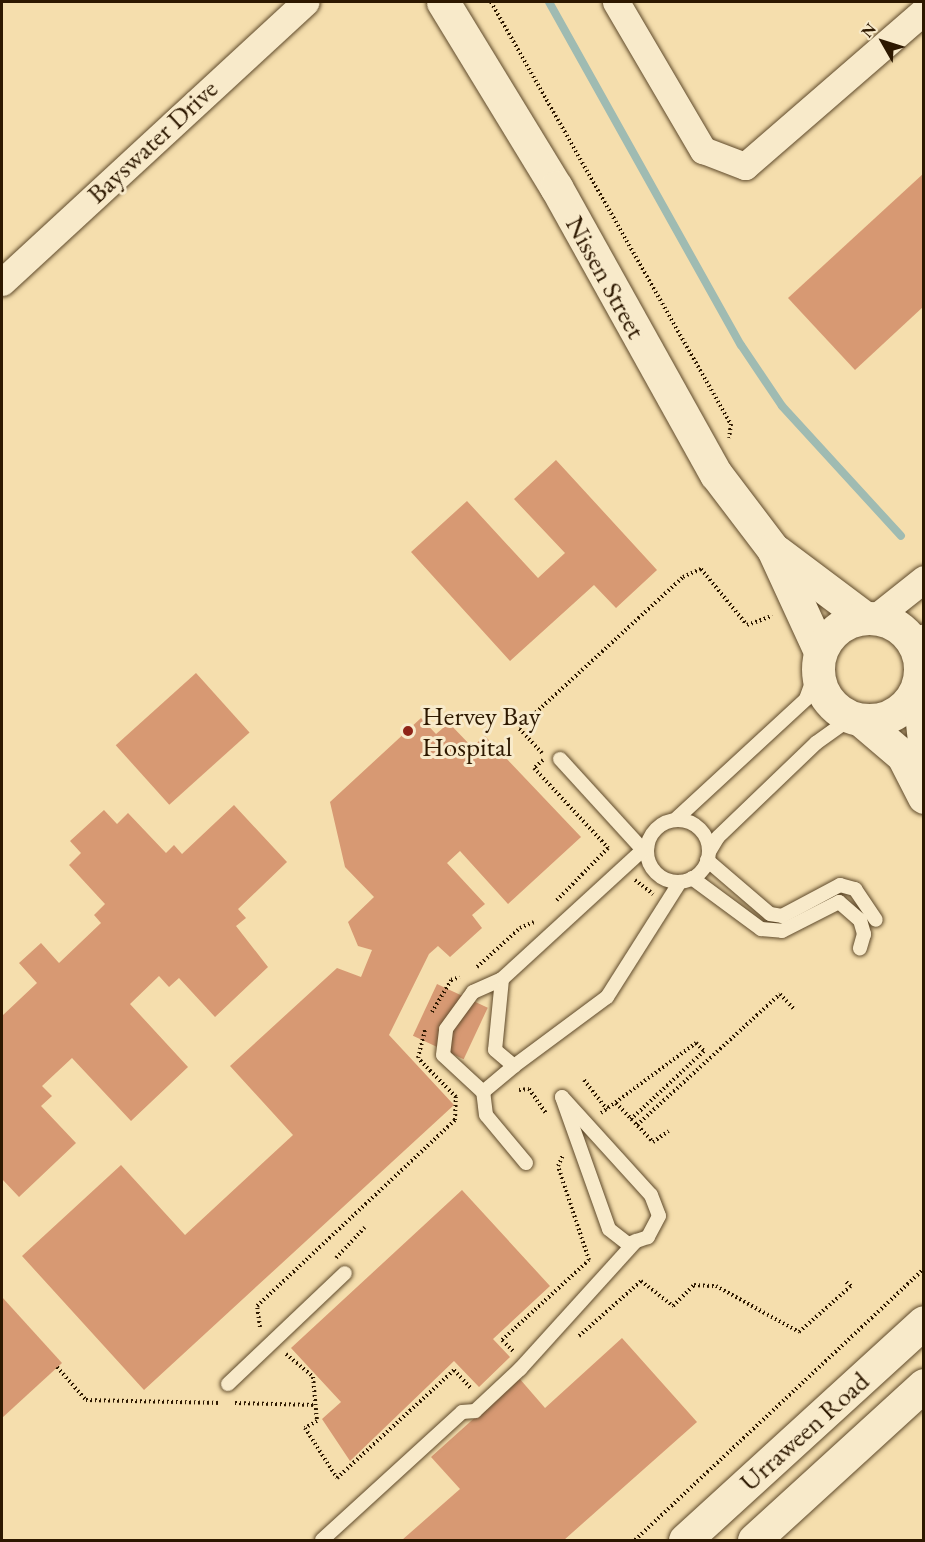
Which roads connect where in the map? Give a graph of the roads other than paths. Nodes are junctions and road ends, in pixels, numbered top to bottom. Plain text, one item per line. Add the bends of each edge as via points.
1 (304, 2) edge
2 (443, 2) edge
3 (616, 2) edge
4 (924, 11) edge
5 (2, 282) edge
6 (773, 549) junction
7 (924, 579) edge
8 (870, 617) junction
9 (920, 645) edge
10 (818, 660) junction
11 (918, 685) junction
12 (857, 719) junction
13 (924, 741) edge
14 (560, 759) dead end
15 (924, 797) edge
16 (675, 820) junction
17 (645, 848) junction
18 (708, 856) junction
19 (686, 880) junction
20 (876, 920) dead end
21 (860, 948) dead end
22 (502, 979) junction
23 (514, 1066) junction
24 (483, 1092) junction
25 (526, 1162) dead end
26 (636, 1241) junction
27 (345, 1273) road end
28 (924, 1322) edge
29 (228, 1384) dead end
30 (924, 1385) edge
31 (793, 1505) junction
32 (322, 1540) edge
33 (685, 1540) edge
34 (754, 1540) edge
35 (768, 1540) edge

1 - 5 street, Bayswater Drive
2 - 6 street, Nissen Street via 556,187 716,474
3 - 4 street via 703,150 746,166
6 - 8 street, Nissen Street
6 - 10 street, Nissen Street
7 - 8 street
8 - 9 street via 902,630
8 - 10 street via 838,628
9 - 11 street
10 - 12 street via 830,704
10 - 16 lane via 806,699
11 - 12 street via 897,713
11 - 13 street
12 - 15 street via 903,756
12 - 18 lane via 816,743 718,837
14 - 17 lane
16 - 17 lane via 657,829
16 - 18 lane via 695,825
17 - 19 lane via 655,872
17 - 22 lane
18 - 19 lane
18 - 20 lane via 770,914 782,916 840,885 855,889
19 - 21 lane via 761,929 782,931 839,902 860,921 864,934
19 - 23 lane via 607,997
22 - 23 lane via 495,1050
22 - 24 lane via 473,992 446,1029 443,1055
23 - 24 lane
24 - 25 lane via 486,1115
26 - 26 lane via 628,1244 609,1229 562,1097 651,1195 659,1216 648,1237
26 - 32 lane via 520,1369 475,1411 462,1412
27 - 29 lane
28 - 33 street, Urraween Road
30 - 31 street, Urraween Road
31 - 34 street, Urraween Road
31 - 35 street

